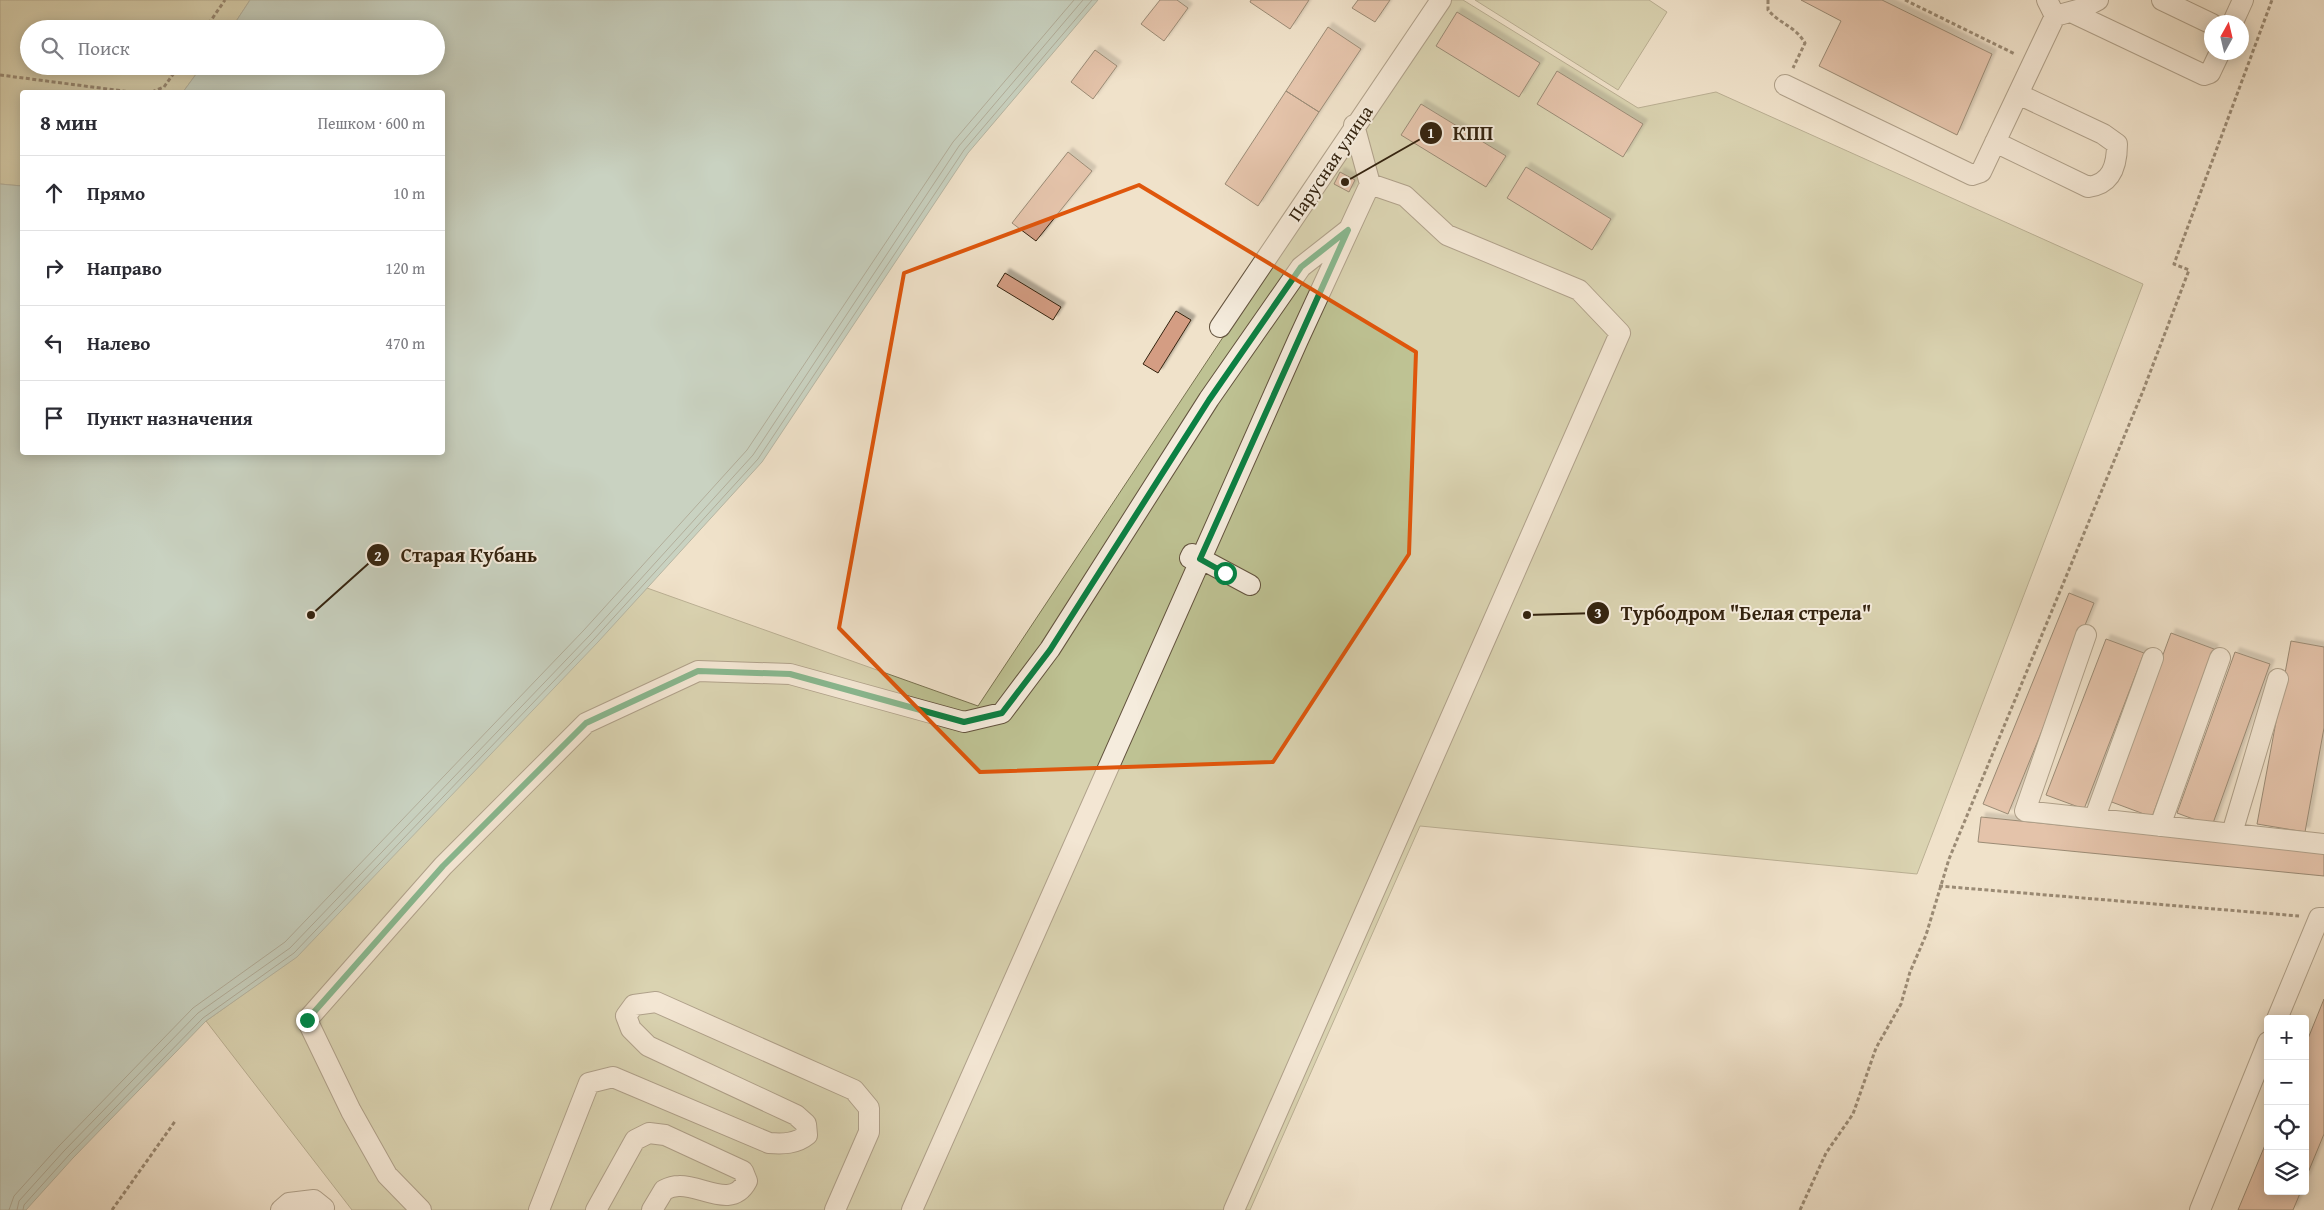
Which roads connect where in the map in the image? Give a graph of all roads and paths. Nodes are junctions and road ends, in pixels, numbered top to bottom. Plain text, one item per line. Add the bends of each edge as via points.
1 (225, 0) edge
2 (1441, 0) edge
3 (1768, 0) edge
4 (1906, 0) edge
5 (2098, 0) edge
6 (2162, 0) edge
7 (2243, 0) edge
8 (2272, 0) edge
9 (2058, 9) edge
10 (2236, 15) edge
11 (211, 20) edge
12 (2204, 20) edge
13 (2216, 60) edge
14 (2033, 63) junction
15 (0, 75) edge
16 (173, 75) edge
17 (1785, 85) joint
18 (116, 90) edge
19 (157, 90) edge
20 (2018, 94) junction
21 (1354, 126) junction
22 (1995, 142) junction
23 (1370, 184) junction
24 (1348, 230) junction
25 (1220, 327) dead end
26 (1200, 559) junction
27 (1250, 585) dead end
28 (2086, 635) dead end
29 (2153, 658) dead end
30 (2220, 658) dead end
31 (2278, 679) dead end
32 (2095, 817) junction
33 (2160, 826) junction
34 (2232, 833) junction
35 (2324, 844) edge
36 (1939, 886) junction
37 (2321, 918) edge
38 (2279, 1015) edge
39 (2264, 1052) edge
40 (176, 1120) dead end
41 (112, 1210) edge
42 (281, 1210) edge
43 (323, 1210) edge
44 (421, 1210) edge
45 (539, 1210) edge
46 (596, 1210) edge
47 (652, 1210) edge
48 (834, 1210) edge
49 (912, 1210) edge
50 (1234, 1210) edge
51 (1800, 1210) edge
52 (2200, 1210) edge

1 - 11 path
2 - 21 street, Парусная улица
3 - 17 path via 1768,10 1778,21 1797,30 1805,43
4 - 14 path
5 - 9 street
6 - 12 street
7 - 10 street
8 - 36 path via 2174,264 2190,270 2144,391
9 - 13 street via 2204,75 2210,73
9 - 14 street
14 - 20 street
15 - 18 path
16 - 19 path via 164,87
17 - 22 street via 1972,175 1981,172
20 - 22 street
20 - 22 street via 2103,134 2117,144 2117,161 2107,180 2099,186 2088,187
21 - 23 street
21 - 25 street, Парусная улица
23 - 24 street
23 - 50 street via 1405,196 1447,235 1579,290 1620,333
24 - 26 street
24 - 44 street via 1301,267 1209,400 1050,650 1002,713 964,722 790,674 698,671 586,723 443,866 307,1020 351,1111 387,1175
26 - 27 street
26 - 49 street
28 - 32 street via 2025,811
29 - 32 street
30 - 33 street
31 - 34 street
32 - 33 street
33 - 34 street
34 - 35 street
36 - 37 path
36 - 51 path via 1901,1004 1876,1048 1853,1114 1826,1153
37 - 38 street
39 - 52 street
40 - 41 path
42 - 43 street via 289,1204 314,1200
45 - 48 street via 589,1083 613,1077 770,1143 786,1144 807,1135 806,1124 796,1115 648,1046 630,1029 626,1016 634,1005 656,1002 854,1090 869,1108 869,1132
46 - 47 street via 635,1140 649,1133 664,1135 743,1171 747,1181 744,1190 733,1199 716,1200 680,1185 664,1190

